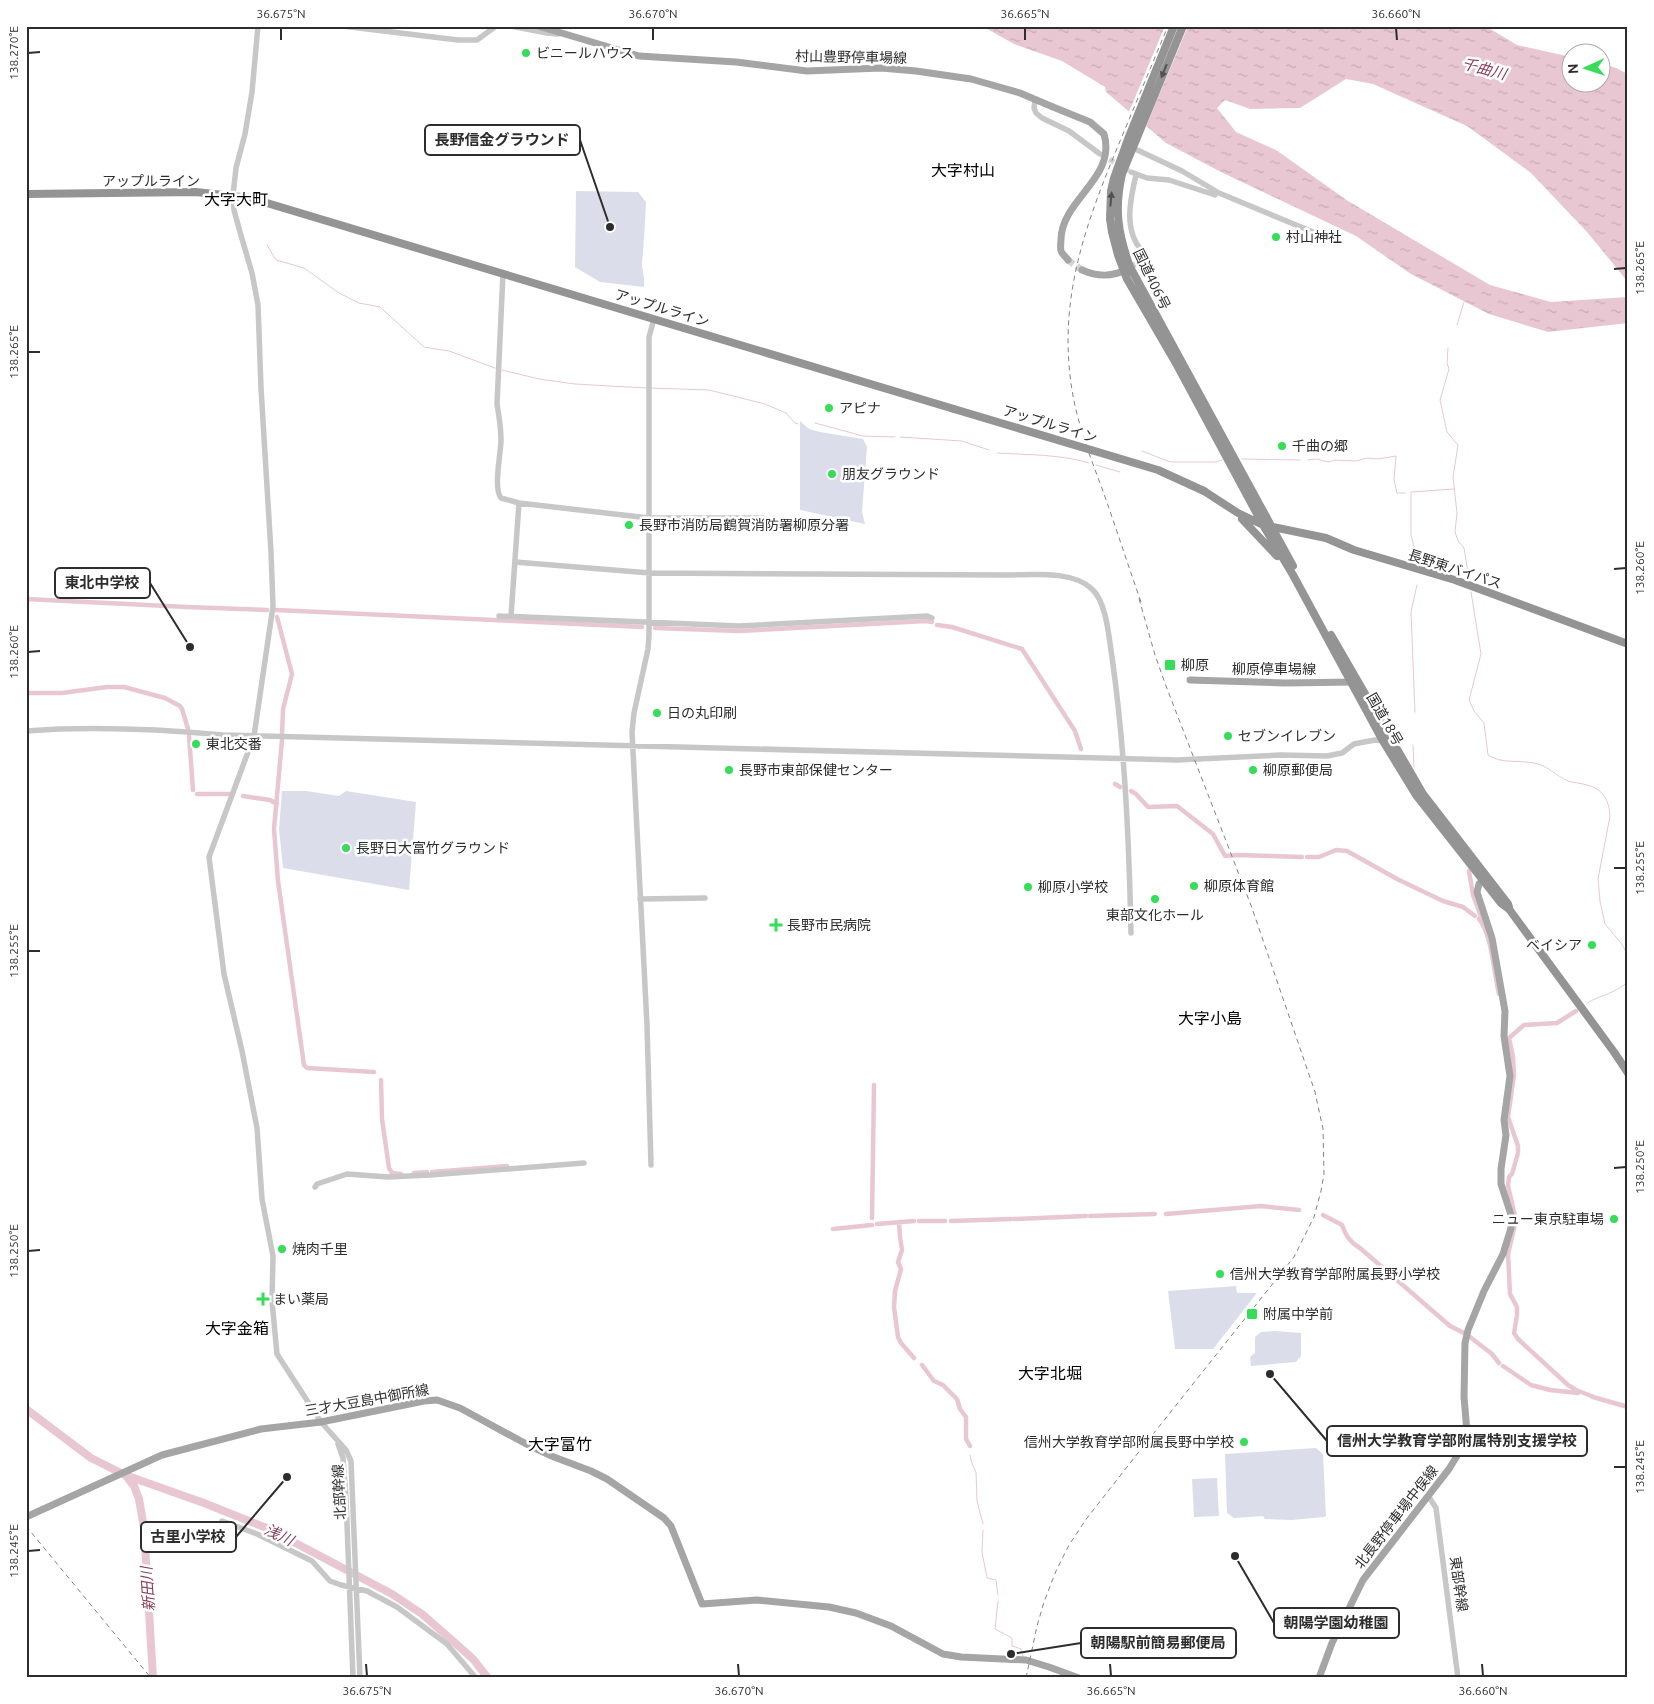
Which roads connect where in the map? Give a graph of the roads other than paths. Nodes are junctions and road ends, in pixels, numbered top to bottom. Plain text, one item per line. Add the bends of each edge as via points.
1 (258, 26) edge
2 (342, 26) edge
3 (496, 26) edge
4 (511, 26) edge
5 (538, 26) edge
6 (1174, 26) edge
7 (1183, 26) edge
8 (563, 33) junction
9 (1035, 101) junction
10 (1132, 143) junction
11 (1100, 154) tunnel mouth
12 (1219, 193) junction
13 (26, 194) edge
14 (233, 195) junction
15 (1313, 232) dead end
16 (1068, 260) tunnel mouth
17 (1127, 269) junction
18 (1082, 270) tunnel mouth
19 (502, 273) junction
20 (654, 319) junction
21 (1247, 496) junction
22 (519, 503) junction
23 (1236, 512) junction
24 (649, 518) junction
25 (763, 518) dead end
26 (1263, 525) junction
27 (1272, 527) junction
28 (515, 562) junction
29 (650, 573) junction
30 (1294, 580) junction
31 (499, 616) dead end
32 (511, 616) junction
33 (932, 618) dead end
34 (648, 622) junction
35 (1628, 644) edge
36 (1190, 680) dead end
37 (1354, 682) junction
38 (26, 731) edge
39 (254, 736) junction
40 (1387, 741) junction
41 (632, 746) junction
42 (1123, 758) junction
43 (1486, 879) junction
44 (706, 898) dead end
45 (640, 899) junction
46 (1132, 933) dead end
47 (1628, 1073) edge
48 (584, 1163) dead end
49 (651, 1166) dead end
50 (315, 1187) dead end
51 (321, 1422) junction
52 (332, 1434) junction
53 (1428, 1497) junction
54 (26, 1517) edge
55 (222, 1521) dead end
56 (353, 1585) junction
57 (353, 1678) edge
58 (360, 1678) edge
59 (476, 1678) edge
60 (1079, 1678) edge
61 (1319, 1678) edge
62 (1458, 1678) edge

1 - 14 street via 250,110 237,162
2 - 3 street via 477,40
4 - 8 street via 547,34
5 - 8 main road, 村山豊野停車場線
6 - 10 highway, 国道406号
7 -> 10 highway, 国道406号
8 - 9 main road, 村山豊野停車場線 via 639,56 736,62 807,72 880,68 946,75 980,81
9 - 11 street via 1036,113 1042,118 1069,131
9 - 16 main road, 村山豊野停車場線 via 1090,122 1104,134 1106,142 1107,150 1095,180 1067,217 1061,234 1061,250
10 - 12 street
10 - 17 highway, 国道406号 via 1122,174 1118,209
12 - 15 street
12 - 17 street via 1216,195 1169,180 1133,174 1129,192 1130,228 1143,252 1138,263
13 - 14 highway, アップルライン via 196,192
14 - 19 highway, アップルライン
14 - 39 street via 258,305 271,552 273,606
17 - 18 main road via 1104,276
17 - 21 highway, 国道406号
17 - 27 highway, 国道406号
19 - 20 highway, アップルライン
19 - 22 street via 497,404 501,422 498,490 501,498
20 - 23 highway, アップルライン, bridge via 1158,470 1204,491
20 - 24 street via 649,337
21 - 23 highway via 1245,507
21 - 26 highway, 国道406号
22 - 24 street
22 - 28 street
23 - 26 highway, アップルライン
23 - 30 highway via 1275,553
24 - 25 street
24 - 29 street
26 - 27 highway, アップルライン
26 - 30 highway, 国道18号
27 - 35 highway, 長野東バイパス via 1326,538 1354,550 1455,580
27 - 37 highway, 国道18号
28 - 29 street
28 - 32 street
29 - 34 street
29 - 42 street via 1005,575 1078,579 1095,592 1106,620
30 - 37 highway, 国道18号
31 - 32 street
32 - 34 street
33 - 34 street via 739,626
34 - 41 street via 648,649 634,713
36 - 37 main road, 柳原停車場線
37 - 40 highway, 国道18号
38 - 39 street via 92,729
39 - 41 street
39 - 51 street via 209,857 224,974 257,1128 262,1199 273,1256 272,1302 277,1354
40 - 42 street via 1354,744 1342,753 1327,756 1197,760
40 - 43 highway, 国道18号 via 1416,795
41 - 42 street
41 - 45 street
42 - 46 street
43 - 47 highway, 国道18号
43 - 53 main road, 北長野停車場中俣線 via 1479,884 1477,892 1492,938 1505,1011 1504,1036 1510,1067 1501,1184 1511,1215 1511,1228 1465,1343 1466,1436 1463,1446
44 - 45 street
45 - 49 street via 648,1026
48 - 50 street via 388,1177 347,1174
51 - 52 street
51 - 54 main road, 三才大豆島中御所線 via 243,1433 162,1455
51 - 60 main road, 三才大豆島中御所線 via 424,1401 447,1403 538,1450 591,1471 664,1518 671,1526 702,1604 757,1600 829,1607 891,1626 943,1654 1026,1660
52 - 56 street, 北部幹線 via 343,1458 348,1562
52 - 56 street, 北部幹線 via 346,1450 352,1467
53 - 61 main road, 北長野停車場中俣線 via 1363,1580
53 - 62 street, 東部幹線 via 1436,1508
55 - 56 street via 279,1543 312,1561 330,1581
56 - 57 street
56 - 58 street
56 - 59 street via 375,1594 421,1624 446,1644

